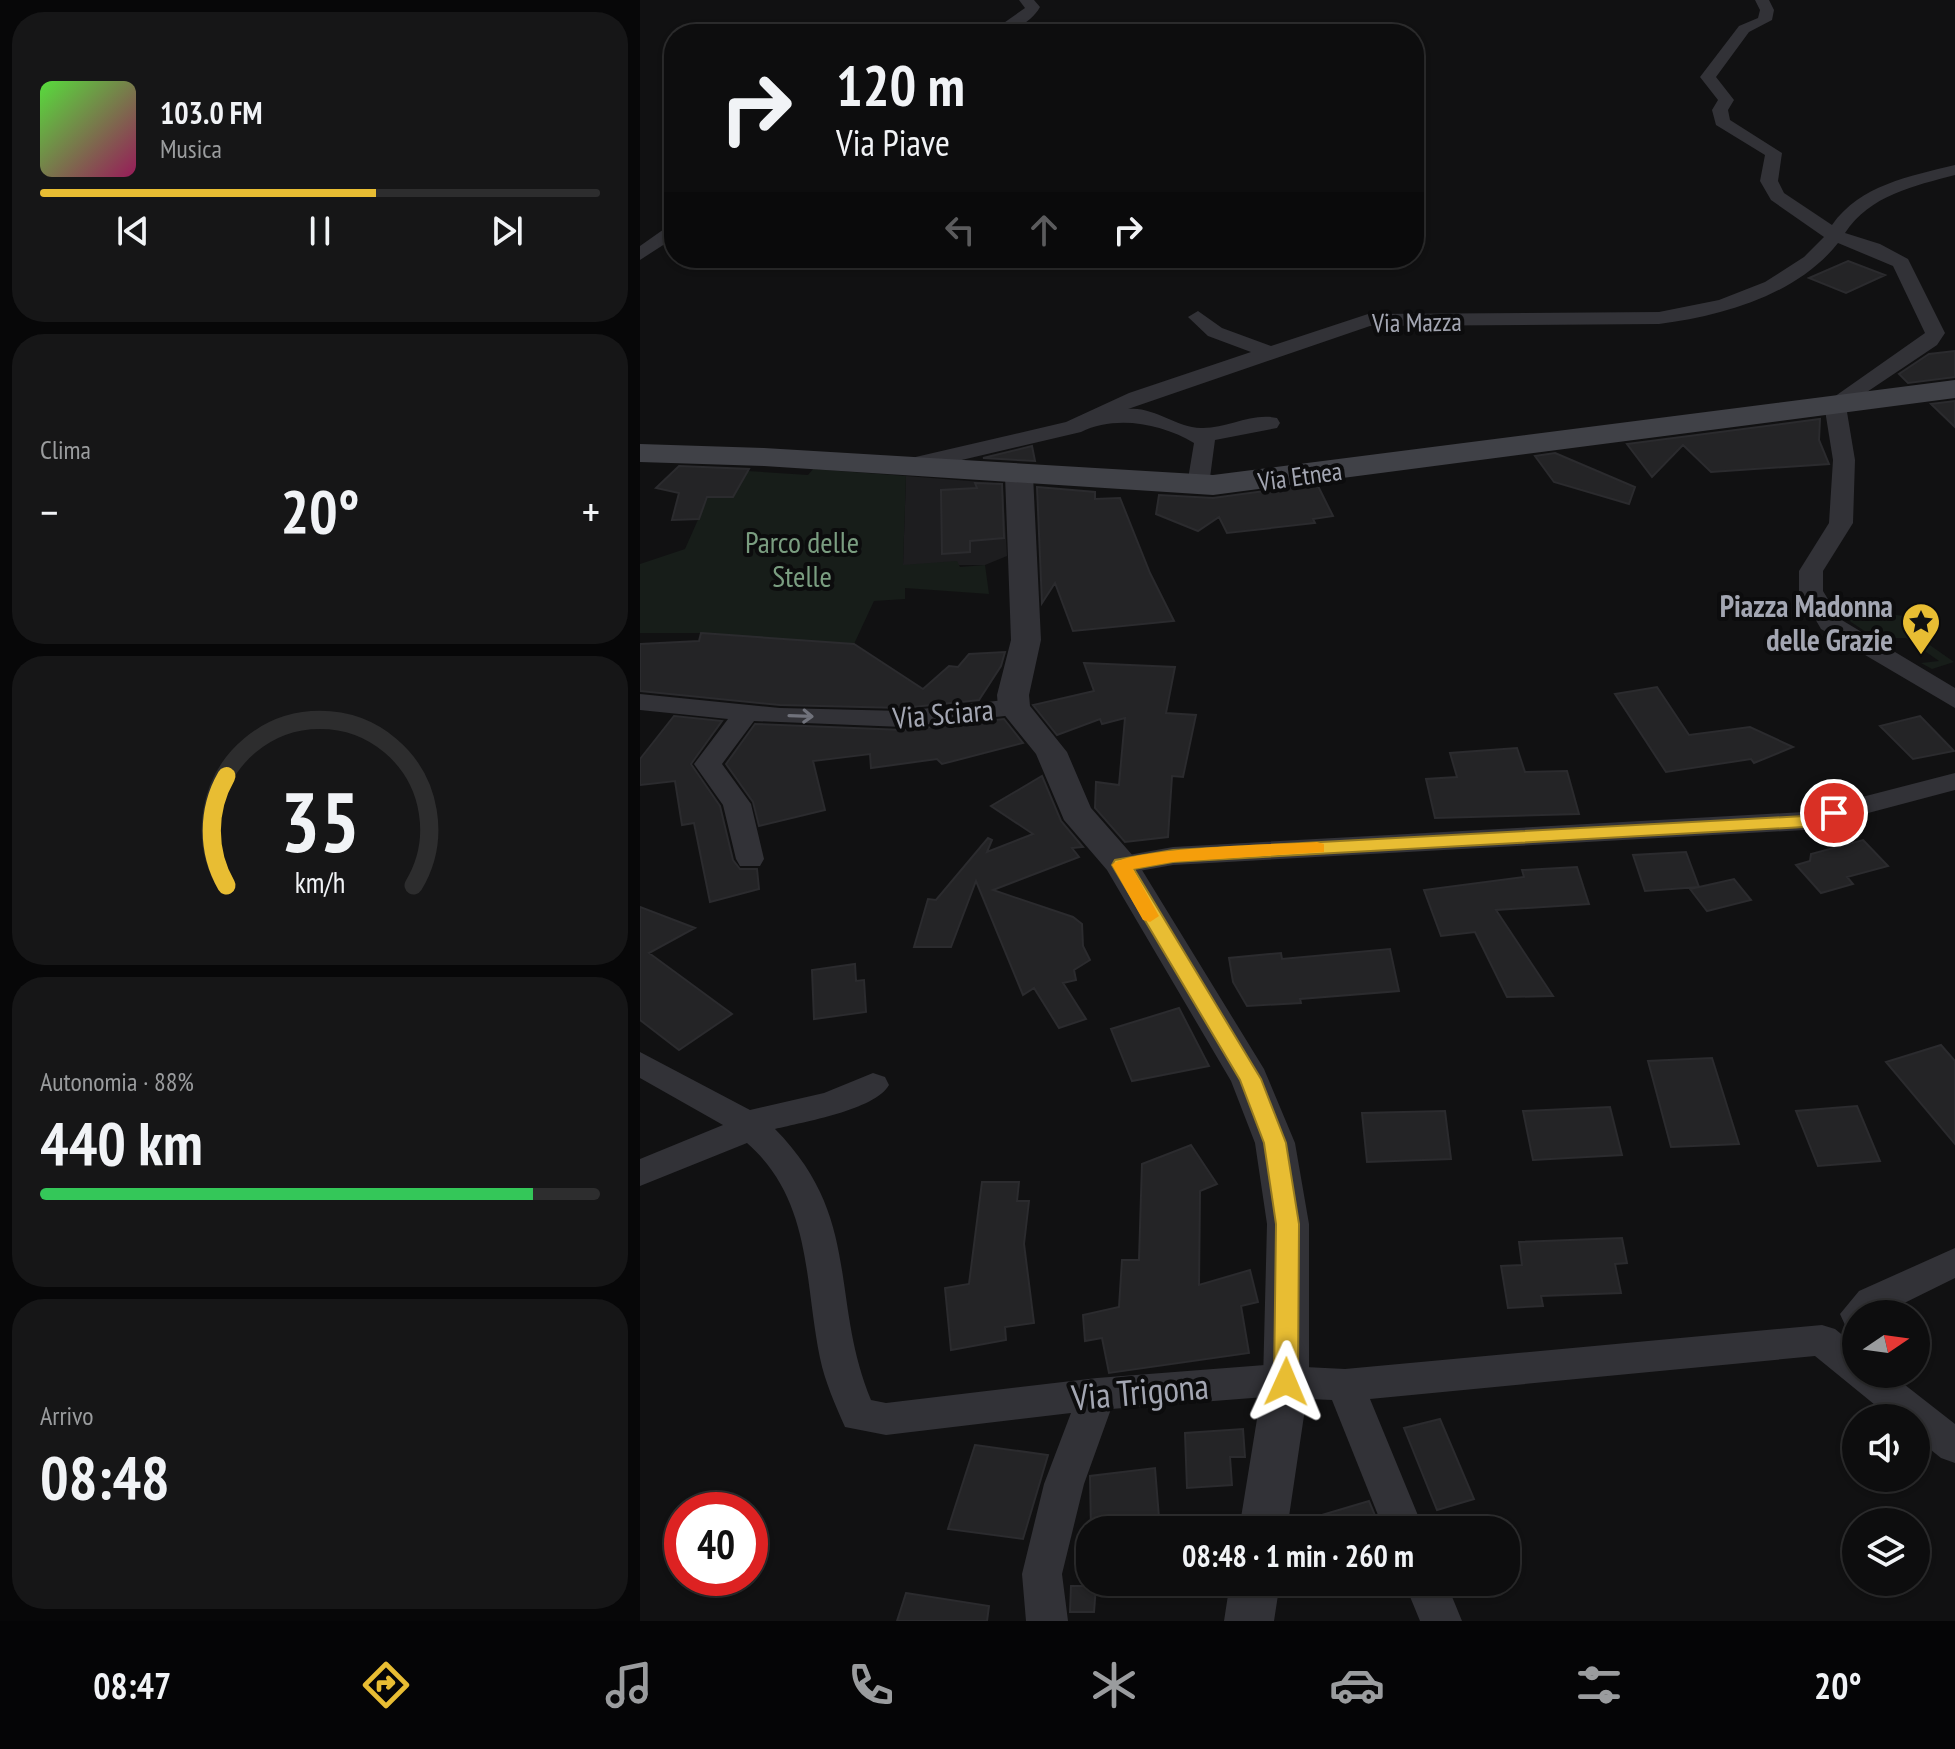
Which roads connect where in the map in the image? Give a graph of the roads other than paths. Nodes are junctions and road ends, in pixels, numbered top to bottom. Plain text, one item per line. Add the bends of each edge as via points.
1 (1026, 0) edge
2 (1762, 0) edge
3 (1011, 24) edge
4 (1955, 170) edge
5 (1834, 235) junction
6 (664, 238) edge
7 (640, 254) edge
8 (1198, 317) dead end
9 (1270, 352) junction
10 (1955, 389) edge
11 (1835, 404) junction
12 (1096, 416) junction
13 (1269, 423) dead end
14 (1197, 434) junction
15 (640, 453) edge
16 (902, 467) junction
17 (1019, 475) junction
18 (1198, 485) junction
19 (1955, 700) edge
20 (640, 702) edge
21 (1014, 707) junction
22 (747, 712) junction
23 (1955, 781) edge
24 (750, 859) dead end
25 (1122, 865) junction
26 (640, 1064) edge
27 (873, 1085) dead end
28 (751, 1125) junction
29 (640, 1173) edge
30 (1955, 1262) edge
31 (1874, 1300) edge
32 (1842, 1326) edge
33 (1822, 1340) junction
34 (1842, 1356) edge
35 (1286, 1382) junction
36 (1345, 1385) junction
37 (1881, 1388) edge
38 (1097, 1394) junction
39 (1955, 1446) edge
40 (1265, 1516) edge
41 (1398, 1516) edge
42 (1253, 1596) edge
43 (1431, 1596) edge
44 (1047, 1621) edge
45 (1249, 1621) edge
46 (1441, 1621) edge

1 - 3 street via 1031,11
2 - 5 street via 1765,20 1744,29 1708,77 1726,100 1720,110 1722,122 1774,153 1769,181 1777,196
4 - 5 street, Via Mazza via 1877,195 1854,209
5 - 9 street, Via Mazza via 1797,269 1731,305 1697,314 1461,322 1380,318
5 - 11 street via 1901,263 1935,333
6 - 7 street
8 - 9 street via 1215,332
9 - 12 street, Via Mazza via 1136,397
10 - 11 main road, Via Etnea
11 - 18 main road, Via Etnea via 1242,484
11 - 19 street via 1844,460 1841,523 1811,571 1811,591 1830,624
12 - 14 street via 1139,414 1149,422
12 - 16 street, Via Mazza via 1073,427
13 - 14 street
14 - 18 street via 1205,441
15 - 16 main road, Via Etnea
16 - 17 main road, Via Etnea
17 - 18 main road, Via Etnea
17 - 21 street, Via Sciara via 1026,640
20 - 22 street, Via Sciara
22 -> 21 street, Via Sciara via 903,719
21 - 25 street via 1051,752 1076,812
22 - 24 street via 708,764 737,804
23 - 25 street via 1804,821 1173,856
25 - 35 street via 1250,1079 1275,1143 1288,1224
26 - 28 street, Via Trigona
27 - 28 street via 831,1103
28 - 29 street
28 - 38 street, Via Trigona via 776,1147 814,1211 843,1386 859,1415 886,1419
30 - 31 street
32 - 33 street
33 - 34 street
33 - 36 street, Via Trigona
35 - 36 street, Via Trigona
35 - 38 street, Via Trigona
35 - 40 street
36 - 41 street
37 - 39 street
38 - 44 street via 1064,1484 1042,1574
42 - 45 street
43 - 46 street

